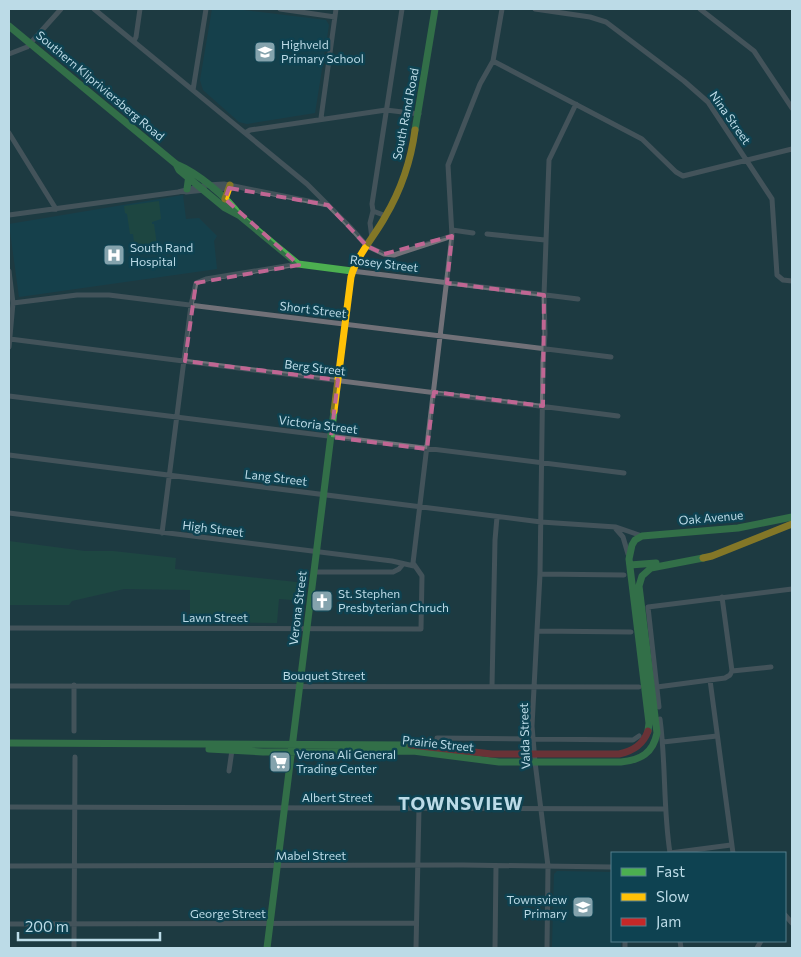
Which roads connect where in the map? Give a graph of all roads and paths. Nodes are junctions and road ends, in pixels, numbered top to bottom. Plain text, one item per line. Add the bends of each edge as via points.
1 (60, 9) edge
2 (94, 9) edge
3 (140, 9) edge
4 (206, 9) edge
5 (280, 9) edge
6 (336, 9) edge
7 (402, 9) edge
8 (435, 9) edge
9 (502, 9) edge
10 (535, 9) edge
11 (700, 9) edge
12 (335, 17) junction
13 (9, 26) edge
14 (134, 41) junction
15 (31, 44) junction
16 (9, 54) edge
17 (493, 61) junction
18 (193, 90) junction
19 (576, 104) junction
20 (792, 108) edge
21 (386, 110) junction
22 (419, 114) junction
23 (321, 118) junction
24 (9, 133) edge
25 (245, 133) junction
26 (792, 149) edge
27 (747, 160) junction
28 (189, 174) junction
29 (229, 186) junction
30 (205, 188) junction
31 (313, 189) junction
32 (184, 190) junction
33 (225, 199) junction
34 (304, 199) junction
35 (328, 204) junction
36 (56, 209) junction
37 (373, 211) junction
38 (9, 215) edge
39 (240, 216) junction
40 (386, 216) junction
41 (452, 233) junction
42 (473, 233) dead end
43 (487, 234) dead end
44 (372, 239) junction
45 (545, 240) junction
46 (367, 246) junction
47 (298, 264) junction
48 (9, 271) edge
49 (352, 271) junction
50 (792, 281) edge
51 (447, 283) junction
52 (544, 295) junction
53 (578, 299) dead end
54 (13, 303) junction
55 (191, 305) junction
56 (345, 324) junction
57 (442, 336) junction
58 (10, 339) junction
59 (9, 347) edge
60 (544, 348) junction
61 (611, 356) dead end
62 (185, 361) junction
63 (338, 380) junction
64 (434, 392) junction
65 (9, 396) edge
66 (543, 406) junction
67 (177, 416) junction
68 (618, 416) dead end
69 (330, 437) junction
70 (427, 449) junction
71 (9, 454) edge
72 (542, 462) junction
73 (624, 473) dead end
74 (169, 475) junction
75 (323, 495) junction
76 (419, 506) junction
77 (9, 512) edge
78 (497, 517) junction
79 (792, 517) edge
80 (541, 522) junction
81 (792, 524) edge
82 (612, 526) junction
83 (162, 533) junction
84 (642, 536) junction
85 (633, 541) joint
86 (316, 552) junction
87 (630, 562) junction
88 (403, 564) junction
89 (414, 564) junction
90 (670, 564) junction
91 (314, 572) junction
92 (540, 574) junction
93 (624, 575) dead end
94 (792, 589) edge
95 (722, 597) junction
96 (9, 628) edge
97 (307, 628) junction
98 (538, 631) junction
99 (631, 632) dead end
100 (771, 667) dead end
101 (732, 671) junction
102 (710, 680) junction
103 (74, 685) junction
104 (9, 686) edge
105 (299, 686) junction
106 (492, 686) junction
107 (534, 687) junction
108 (639, 687) dead end
109 (657, 687) junction
110 (659, 707) dead end
111 (660, 719) dead end
112 (74, 730) dead end
113 (639, 736) dead end
114 (717, 736) junction
115 (438, 738) dead end
116 (533, 740) junction
117 (663, 742) junction
118 (9, 743) edge
119 (9, 748) edge
120 (292, 748) junction
121 (232, 750) junction
122 (534, 754) junction
123 (75, 758) dead end
124 (535, 762) junction
125 (229, 771) dead end
126 (9, 808) edge
127 (74, 808) junction
128 (284, 808) junction
129 (419, 808) junction
130 (541, 809) junction
131 (665, 809) junction
132 (731, 845) junction
133 (670, 852) edge
134 (678, 852) edge
135 (733, 852) edge
136 (9, 866) edge
137 (74, 866) junction
138 (277, 866) junction
139 (417, 866) junction
140 (496, 866) junction
141 (548, 866) junction
142 (611, 867) edge
143 (416, 923) junction
144 (9, 924) edge
145 (74, 924) junction
146 (270, 924) junction
147 (74, 948) edge
148 (267, 948) edge
149 (416, 948) edge
150 (495, 948) edge
151 (547, 948) edge

1 - 15 street
2 - 14 street
3 - 14 street
4 - 18 street
5 - 12 street
6 - 12 street
7 - 21 street
8 - 22 main road, South Rand Road
9 - 17 street
10 - 27 street, Nina Street via 597,18 614,27 706,99
11 - 20 street via 754,51
12 - 23 street
13 - 15 main road, Southern Klipriviersberg Road
14 - 18 street
15 - 16 street
15 - 28 main road, Southern Klipriviersberg Road via 177,168
17 - 19 street
17 - 41 street via 448,165
18 - 25 street
19 - 27 street via 642,138 679,174 691,175
19 - 45 street, Valda Street via 549,160
21 - 22 street
21 - 23 street
21 - 37 street
22 - 40 main road, South Rand Road via 404,178
23 - 25 street
24 - 36 street
25 - 31 street
26 - 27 street
27 - 50 street, Nina Street via 773,201 778,277
28 - 30 main road, Southern Klipriviersberg Road
28 - 32 main road
29 - 30 street
29 - 33 main road
29 - 34 street
30 - 32 street
30 - 33 main road, Southern Klipriviersberg Road
30 - 39 main road, Southern Klipriviersberg Road
31 - 34 street
31 - 35 street
32 - 36 street
33 - 39 main road, Southern Klipriviersberg Road
34 - 35 street
35 - 46 street
36 - 38 street
37 - 40 street
37 - 44 street via 370,223
39 - 47 main road, Southern Klipriviersberg Road
40 - 44 main road, South Rand Road
41 - 42 street
41 - 46 street via 394,254 384,254
41 - 51 street
43 - 45 street
44 - 46 main road, South Rand Road
45 - 52 street, Valda Street
46 - 49 main road, South Rand Road
47 - 49 main road, Rosey Street
47 - 55 street, Rosey Street via 201,280 196,282
48 - 54 street
49 - 51 street, Rosey Street
49 - 56 main road, Verona Street
51 - 52 street, Rosey Street
51 - 57 street
52 - 53 street, Rosey Street
52 - 60 street, Valda Street
54 - 55 street, Short Street via 86,294
54 - 58 street
55 - 56 street, Short Street
55 - 62 street
56 - 57 street, Short Street
56 - 63 main road, Verona Street
57 - 60 street, Short Street
57 - 64 street
58 - 59 street
58 - 62 street, Berg Street
60 - 61 street, Short Street
60 - 66 street, Valda Street
62 - 63 street, Berg Street
62 - 67 street
63 - 64 street, Berg Street
63 - 69 main road, Verona Street
64 - 66 street, Berg Street
64 - 70 street
65 - 67 street, Victoria Street
66 - 68 street, Berg Street
66 - 72 street, Valda Street
67 - 69 street, Victoria Street
67 - 74 street
69 - 70 street, Victoria Street
69 - 75 main road, Verona Street
70 - 72 street, Victoria Street
70 - 76 street
71 - 74 street, Lang Street
72 - 73 street, Victoria Street
72 - 80 street, Valda Street
74 - 75 street, Lang Street
74 - 83 street
75 - 76 street, Lang Street
75 - 86 main road, Verona Street
76 - 78 street, Lang Street
76 - 89 street
77 - 83 street, High Street
78 - 80 street, Lang Street
78 - 106 street
79 - 84 main road, Oak Avenue via 738,528
80 - 82 street, Lang Street
80 - 92 street, Valda Street
81 - 90 main road via 712,556
82 - 84 street, Lang Street
82 - 87 street via 623,537
83 - 86 street, High Street
84 - 85 main road, Oak Avenue
85 - 87 main road, Prairie Street
86 - 88 street, High Street
86 - 91 main road, Verona Street
87 - 90 main road
87 - 122 main road, Prairie Street via 648,709 647,737 637,749 619,754
88 - 89 street, High Street
88 - 91 street via 393,572
89 - 97 street, Lawn Street via 422,576 421,629
90 - 124 main road, Prairie Street via 647,570 639,586 657,733 653,748 644,757 632,761
91 - 97 main road, Verona Street
92 - 93 street
92 - 98 street, Valda Street
94 - 95 street
95 - 101 street
95 - 109 street via 648,607
96 - 97 street, Lawn Street
97 - 105 main road, Verona Street
98 - 99 street
98 - 107 street, Valda Street
100 - 101 street
101 - 102 street via 727,677
102 - 109 street
102 - 114 street
103 - 104 street, Bouquet Street
103 - 105 street, Bouquet Street
103 - 112 street
105 - 106 street, Bouquet Street
105 - 120 main road, Verona Street
106 - 107 street, Bouquet Street
107 - 108 street, Bouquet Street
107 - 116 street, Valda Street
109 - 110 street
111 - 117 street
113 - 116 street via 633,740
114 - 117 street
114 - 132 street
115 - 116 street
116 - 122 street, Valda Street
117 - 131 street
118 - 120 main road, Prairie Street
119 - 121 main road, Prairie Street
120 - 121 main road, Prairie Street
120 - 122 main road, Prairie Street via 414,745 492,754
120 - 124 main road, Prairie Street via 413,751 490,761
120 - 128 main road, Verona Street
121 - 125 street
122 - 124 street, Valda Street
123 - 127 street
124 - 130 street, Valda Street
126 - 127 street, Albert Street
127 - 128 street, Albert Street
127 - 137 street
128 - 129 street, Albert Street
128 - 138 main road, Verona Street
129 - 130 street, Albert Street
129 - 139 street
130 - 131 street, Albert Street
130 - 141 street, Valda Street
131 - 133 street
132 - 134 street
132 - 135 street
136 - 137 street, Mabel Street
137 - 138 street, Mabel Street
137 - 145 street
138 - 139 street, Mabel Street
138 - 146 main road, Verona Street
139 - 140 street, Mabel Street
139 - 143 street
140 - 141 street, Mabel Street
140 - 150 street
141 - 142 street, Mabel Street
141 - 151 street, Valda Street
143 - 146 street, George Street
143 - 149 street
144 - 145 street, George Street
145 - 146 street, George Street
145 - 147 street
146 - 148 main road, Verona Street

